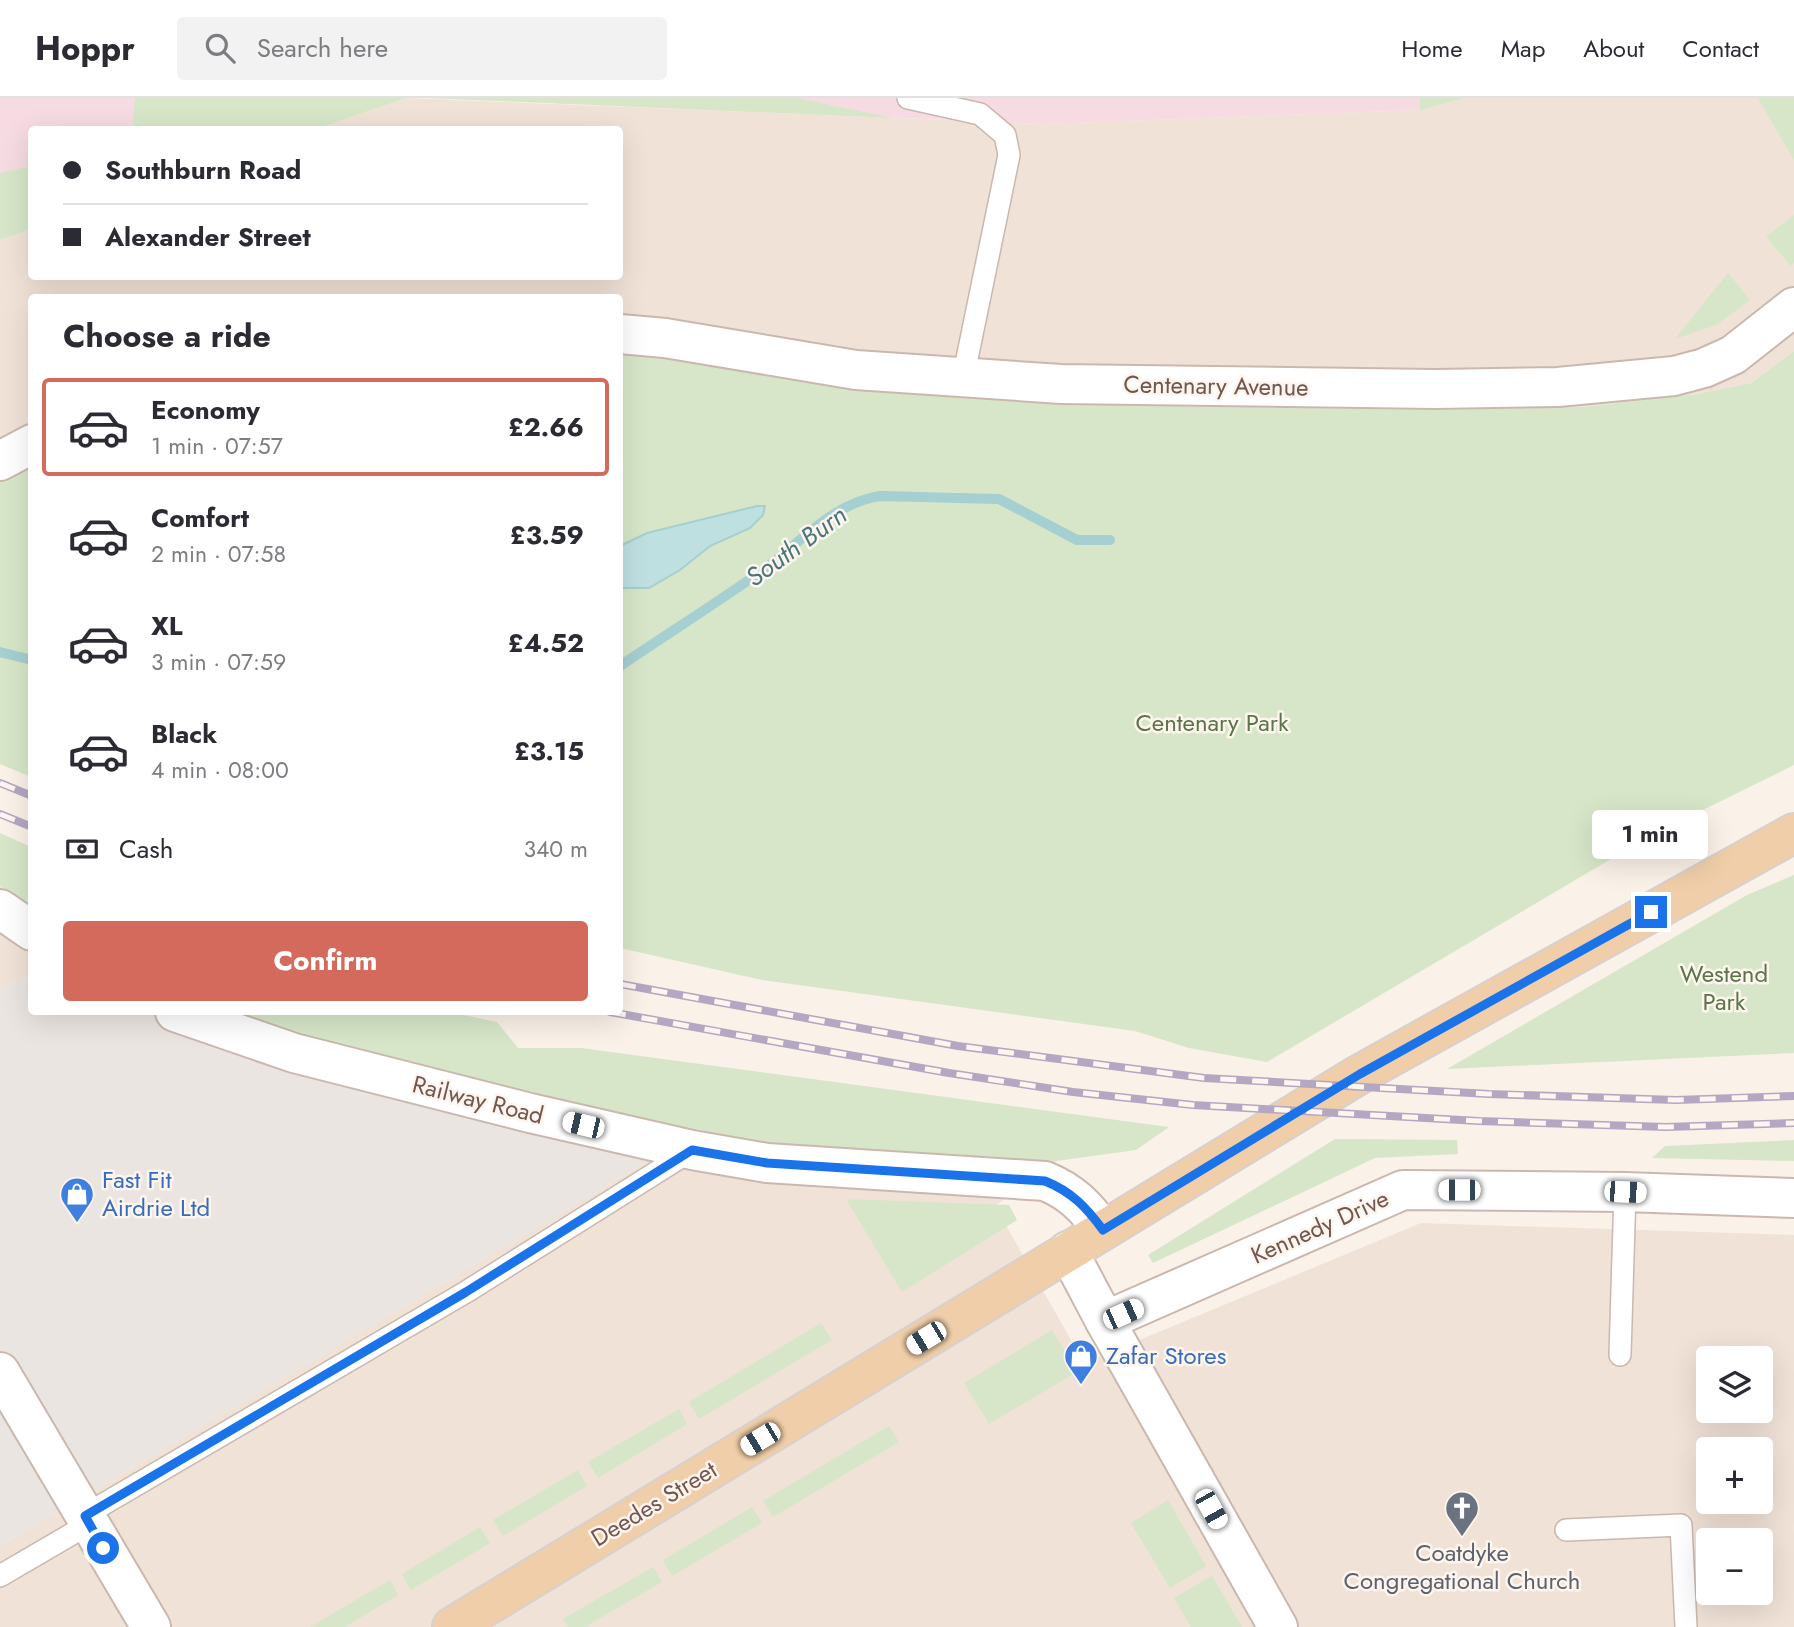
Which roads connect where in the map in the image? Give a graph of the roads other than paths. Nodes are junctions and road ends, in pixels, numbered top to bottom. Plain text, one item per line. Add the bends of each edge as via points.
1 (908, 98) edge
2 (1794, 307) edge
3 (623, 334) edge
4 (962, 378) junction
5 (28, 446) edge
6 (0, 461) edge
7 (1794, 833) edge
8 (0, 909) edge
9 (28, 928) edge
10 (184, 1015) edge
11 (692, 1150) junction
12 (1625, 1192) junction
13 (1794, 1198) edge
14 (1103, 1230) junction
15 (1068, 1251) junction
16 (1105, 1321) junction
17 (1620, 1355) dead end
18 (0, 1372) edge
19 (87, 1520) junction
20 (1566, 1530) dead end
21 (0, 1576) edge
22 (151, 1627) edge
23 (452, 1627) edge
24 (1278, 1627) edge
25 (1686, 1627) edge

1 - 4 lane via 980,114 1005,135 1009,155
2 - 4 street, Centenary Avenue via 1733,355 1704,368 1674,376 1558,387 1060,384
3 - 4 street, Centenary Avenue via 856,370
5 - 6 street
7 - 14 main road, Deedes Street via 1360,1074
8 - 9 street
10 - 11 street, Railway Road via 294,1053
11 - 14 street, Railway Road via 767,1163 1045,1181 1081,1202
11 - 19 lane
12 - 13 street, Kennedy Drive
12 - 16 street, Kennedy Drive via 1403,1190
12 - 17 lane
14 - 15 main road, Deedes Street
15 - 16 street
15 - 23 main road, Deedes Street
16 - 24 street
18 - 19 street
19 - 21 lane
19 - 22 street
20 - 25 lane via 1681,1525

